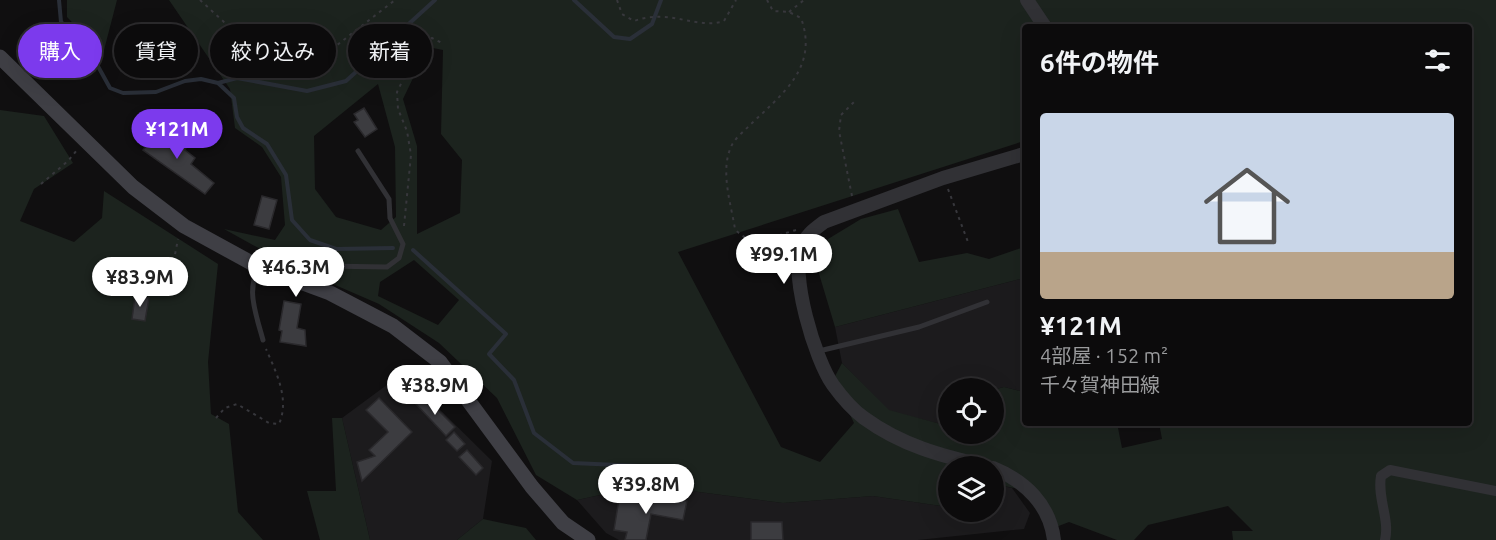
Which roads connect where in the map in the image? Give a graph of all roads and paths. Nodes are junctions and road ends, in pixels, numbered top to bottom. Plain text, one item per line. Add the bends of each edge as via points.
1 (200, 0) edge
2 (395, 0) edge
3 (616, 0) edge
4 (736, 0) edge
5 (767, 0) edge
6 (804, 0) edge
7 (1027, 0) edge
8 (789, 12) junction
9 (1043, 24) edge
10 (444, 44) dead end
11 (0, 57) edge
12 (857, 99) dead end
13 (84, 140) junction
14 (358, 151) dead end
15 (1022, 155) edge
16 (943, 178) junction
17 (41, 184) dead end
18 (855, 211) junction
19 (184, 226) junction
20 (809, 233) junction
21 (968, 242) dead end
22 (403, 244) junction
23 (258, 266) junction
24 (168, 291) dead end
25 (987, 302) dead end
26 (262, 340) joint
27 (818, 352) junction
28 (216, 418) dead end
29 (942, 456) edge
30 (1004, 473) edge
31 (1496, 491) edge
32 (588, 540) edge
33 (1054, 540) edge
34 (1385, 540) edge

1 - 2 path via 224,22 294,55 323,56
3 - 4 path via 622,14 634,21 663,15 715,24 724,21
5 - 8 path via 773,10
6 - 8 path
7 - 9 street
8 - 20 path via 801,18 808,36 805,59 789,87 731,145 725,164 735,229 741,238 752,242 797,230
10 - 22 path via 432,38 422,41 397,92 411,155
11 - 13 main road
12 - 18 path via 841,115 839,132
13 - 17 path via 68,161
13 - 19 main road via 133,187
14 - 22 lane via 388,199 390,218
15 - 16 street
16 - 18 street
16 - 21 path
18 - 20 street via 824,222
19 - 23 main road
19 - 24 path via 174,248
20 - 27 street via 798,263 801,291
22 - 23 lane via 399,258 387,267 325,266 265,255
23 - 26 lane via 250,294
23 - 32 main road via 330,293 393,326 440,362 532,488 563,523
25 - 27 lane via 919,327
26 - 28 path via 280,382 283,415 279,424 269,423 237,404 225,408
27 - 29 street via 832,384 861,417 899,441
30 - 33 street via 1017,478 1038,500 1053,526
31 - 34 street via 1390,470 1381,476 1379,489 1387,531

